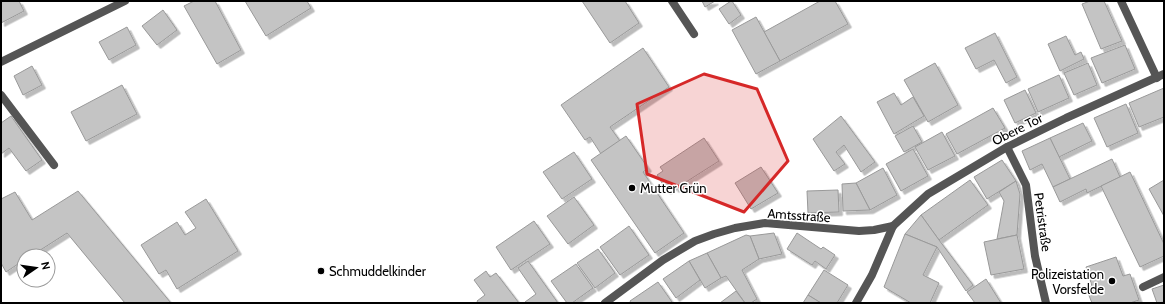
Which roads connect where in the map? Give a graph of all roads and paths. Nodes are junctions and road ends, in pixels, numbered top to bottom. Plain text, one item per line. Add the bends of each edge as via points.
1 (125, 1) edge
2 (672, 1) edge
3 (1121, 1) edge
4 (694, 34) dead end
5 (1, 62) edge
6 (1160, 76) edge
7 (1, 95) edge
8 (1007, 147) junction
9 (54, 165) dead end
10 (893, 226) junction
11 (1164, 277) edge
12 (1143, 287) dead end
13 (605, 303) edge
14 (856, 303) edge
15 (1046, 303) edge

1 - 5 street
2 - 4 street
3 - 6 street
6 - 8 street, Obere Tor
7 - 9 street
8 - 10 street, Obere Tor via 928,194
8 - 15 street, Petristraße via 1026,185 1035,256
10 - 13 street, Amtsstraße via 860,231 765,224 735,228 695,241 663,260
10 - 14 street via 872,275
11 - 12 street

